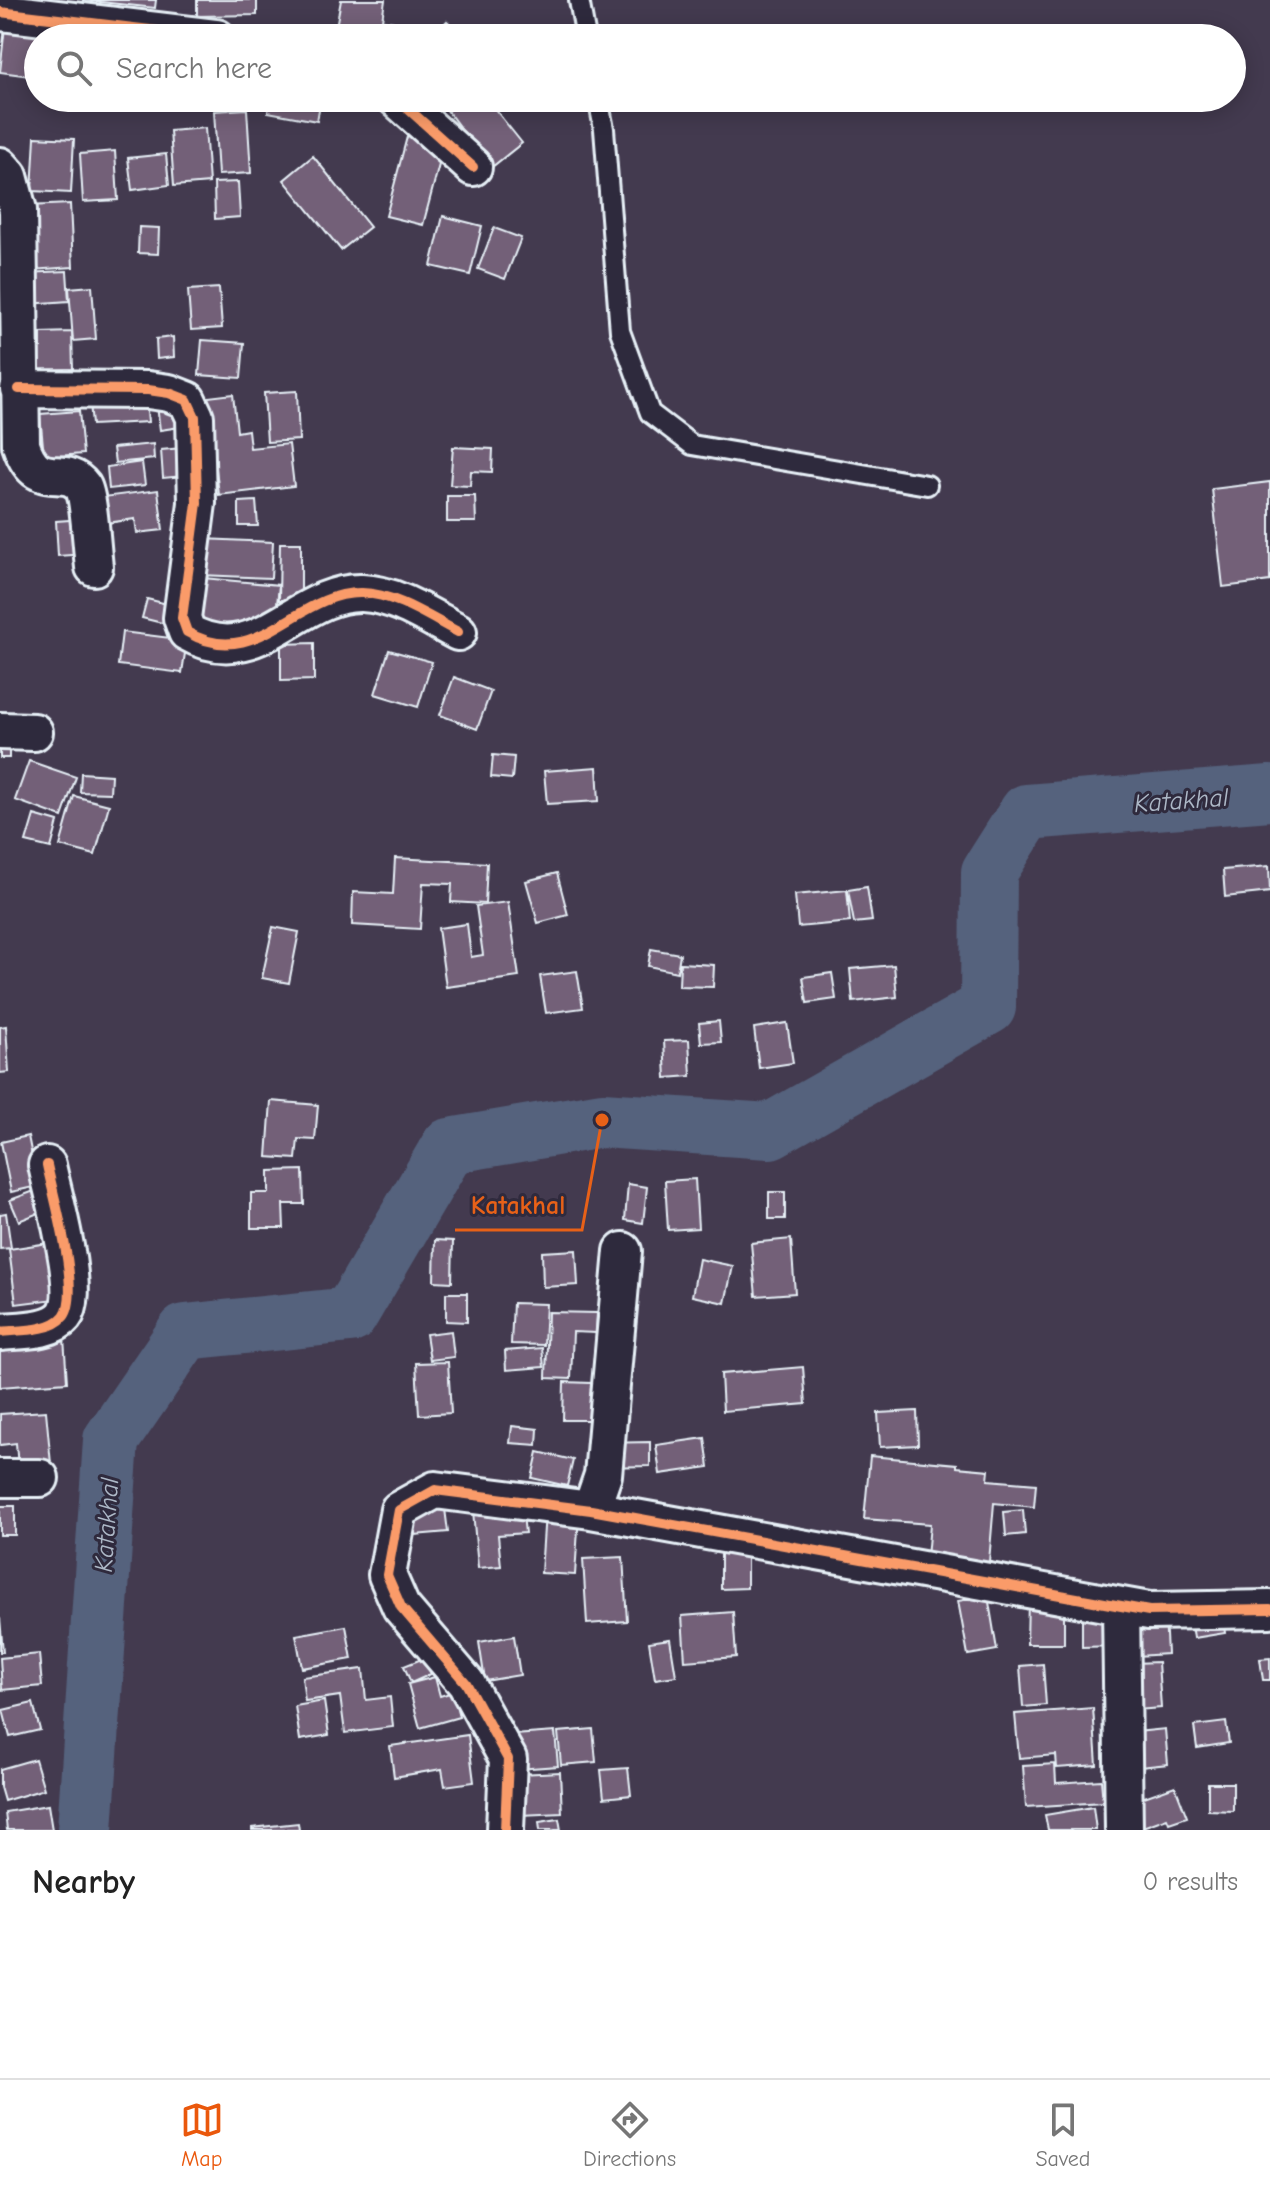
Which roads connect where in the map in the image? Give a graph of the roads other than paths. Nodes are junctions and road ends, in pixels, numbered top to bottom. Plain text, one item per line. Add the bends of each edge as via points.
1 (579, 0) edge
2 (0, 12) edge
3 (100, 24) edge
4 (583, 24) edge
5 (412, 112) edge
6 (601, 112) edge
7 (0, 166) edge
8 (473, 167) dead end
9 (19, 389) junction
10 (927, 485) dead end
11 (94, 567) dead end
12 (458, 632) dead end
13 (47, 1165) dead end
14 (623, 1251) dead end
15 (0, 1332) edge
16 (0, 1478) edge
17 (40, 1478) dead end
18 (591, 1510) junction
19 (1121, 1606) junction
20 (1270, 1609) edge
21 (505, 1830) edge
22 (1124, 1830) edge

1 - 4 lane
2 - 3 street
5 - 8 street
6 - 10 lane via 620,331 650,413 692,445
7 - 9 street via 9,176 18,210
9 - 11 street via 21,445 27,463 39,473 74,478 85,489
9 - 12 street via 148,390 187,400 195,417 197,503 182,618 187,632 206,643 255,639 340,594 387,597
13 - 15 street via 69,1267 71,1302 64,1317 49,1326
14 - 18 street via 603,1475
16 - 17 street
18 - 19 street
18 - 21 street via 435,1490 399,1510 387,1575 401,1607 466,1683 508,1759
19 - 20 street via 1149,1611
19 - 22 street

